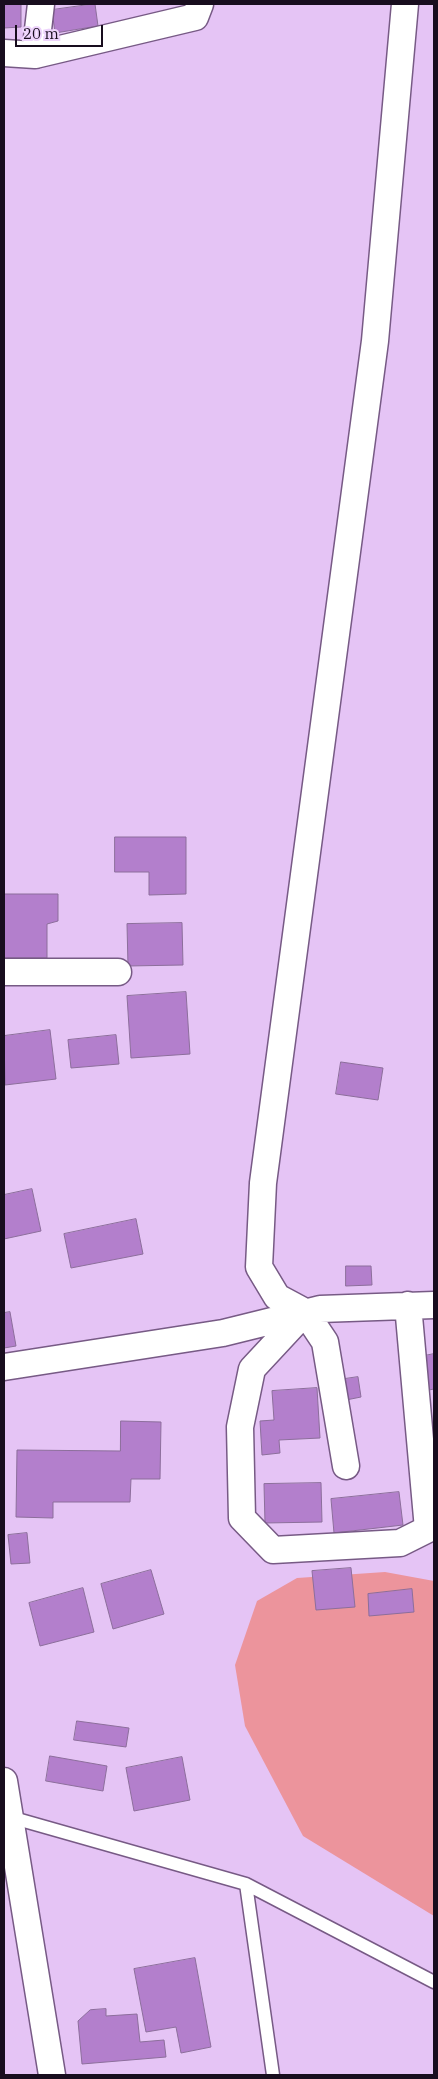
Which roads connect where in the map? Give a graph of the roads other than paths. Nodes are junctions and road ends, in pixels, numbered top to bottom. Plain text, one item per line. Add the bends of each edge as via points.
1 (41, 4) edge
2 (200, 4) edge
3 (404, 4) edge
4 (4, 53) edge
5 (35, 55) junction
6 (4, 972) edge
7 (118, 972) dead end
8 (408, 1305) junction
9 (434, 1305) edge
10 (305, 1312) junction
11 (4, 1367) edge
12 (346, 1466) dead end
13 (4, 1781) edge
14 (10, 1817) junction
15 (246, 1884) junction
16 (434, 1982) edge
17 (52, 2075) edge
18 (272, 2075) edge

1 - 5 street
2 - 5 street via 195,17
3 - 10 street via 375,341 263,1182 259,1267 277,1298
4 - 5 street
6 - 7 street
8 - 9 street
8 - 10 street
8 - 10 street via 428,1529 400,1543 273,1550 242,1518 240,1427 252,1369
10 - 11 street via 223,1333
10 - 12 street via 325,1342
13 - 14 street
14 - 15 lane
14 - 17 street
15 - 16 lane
15 - 18 lane

